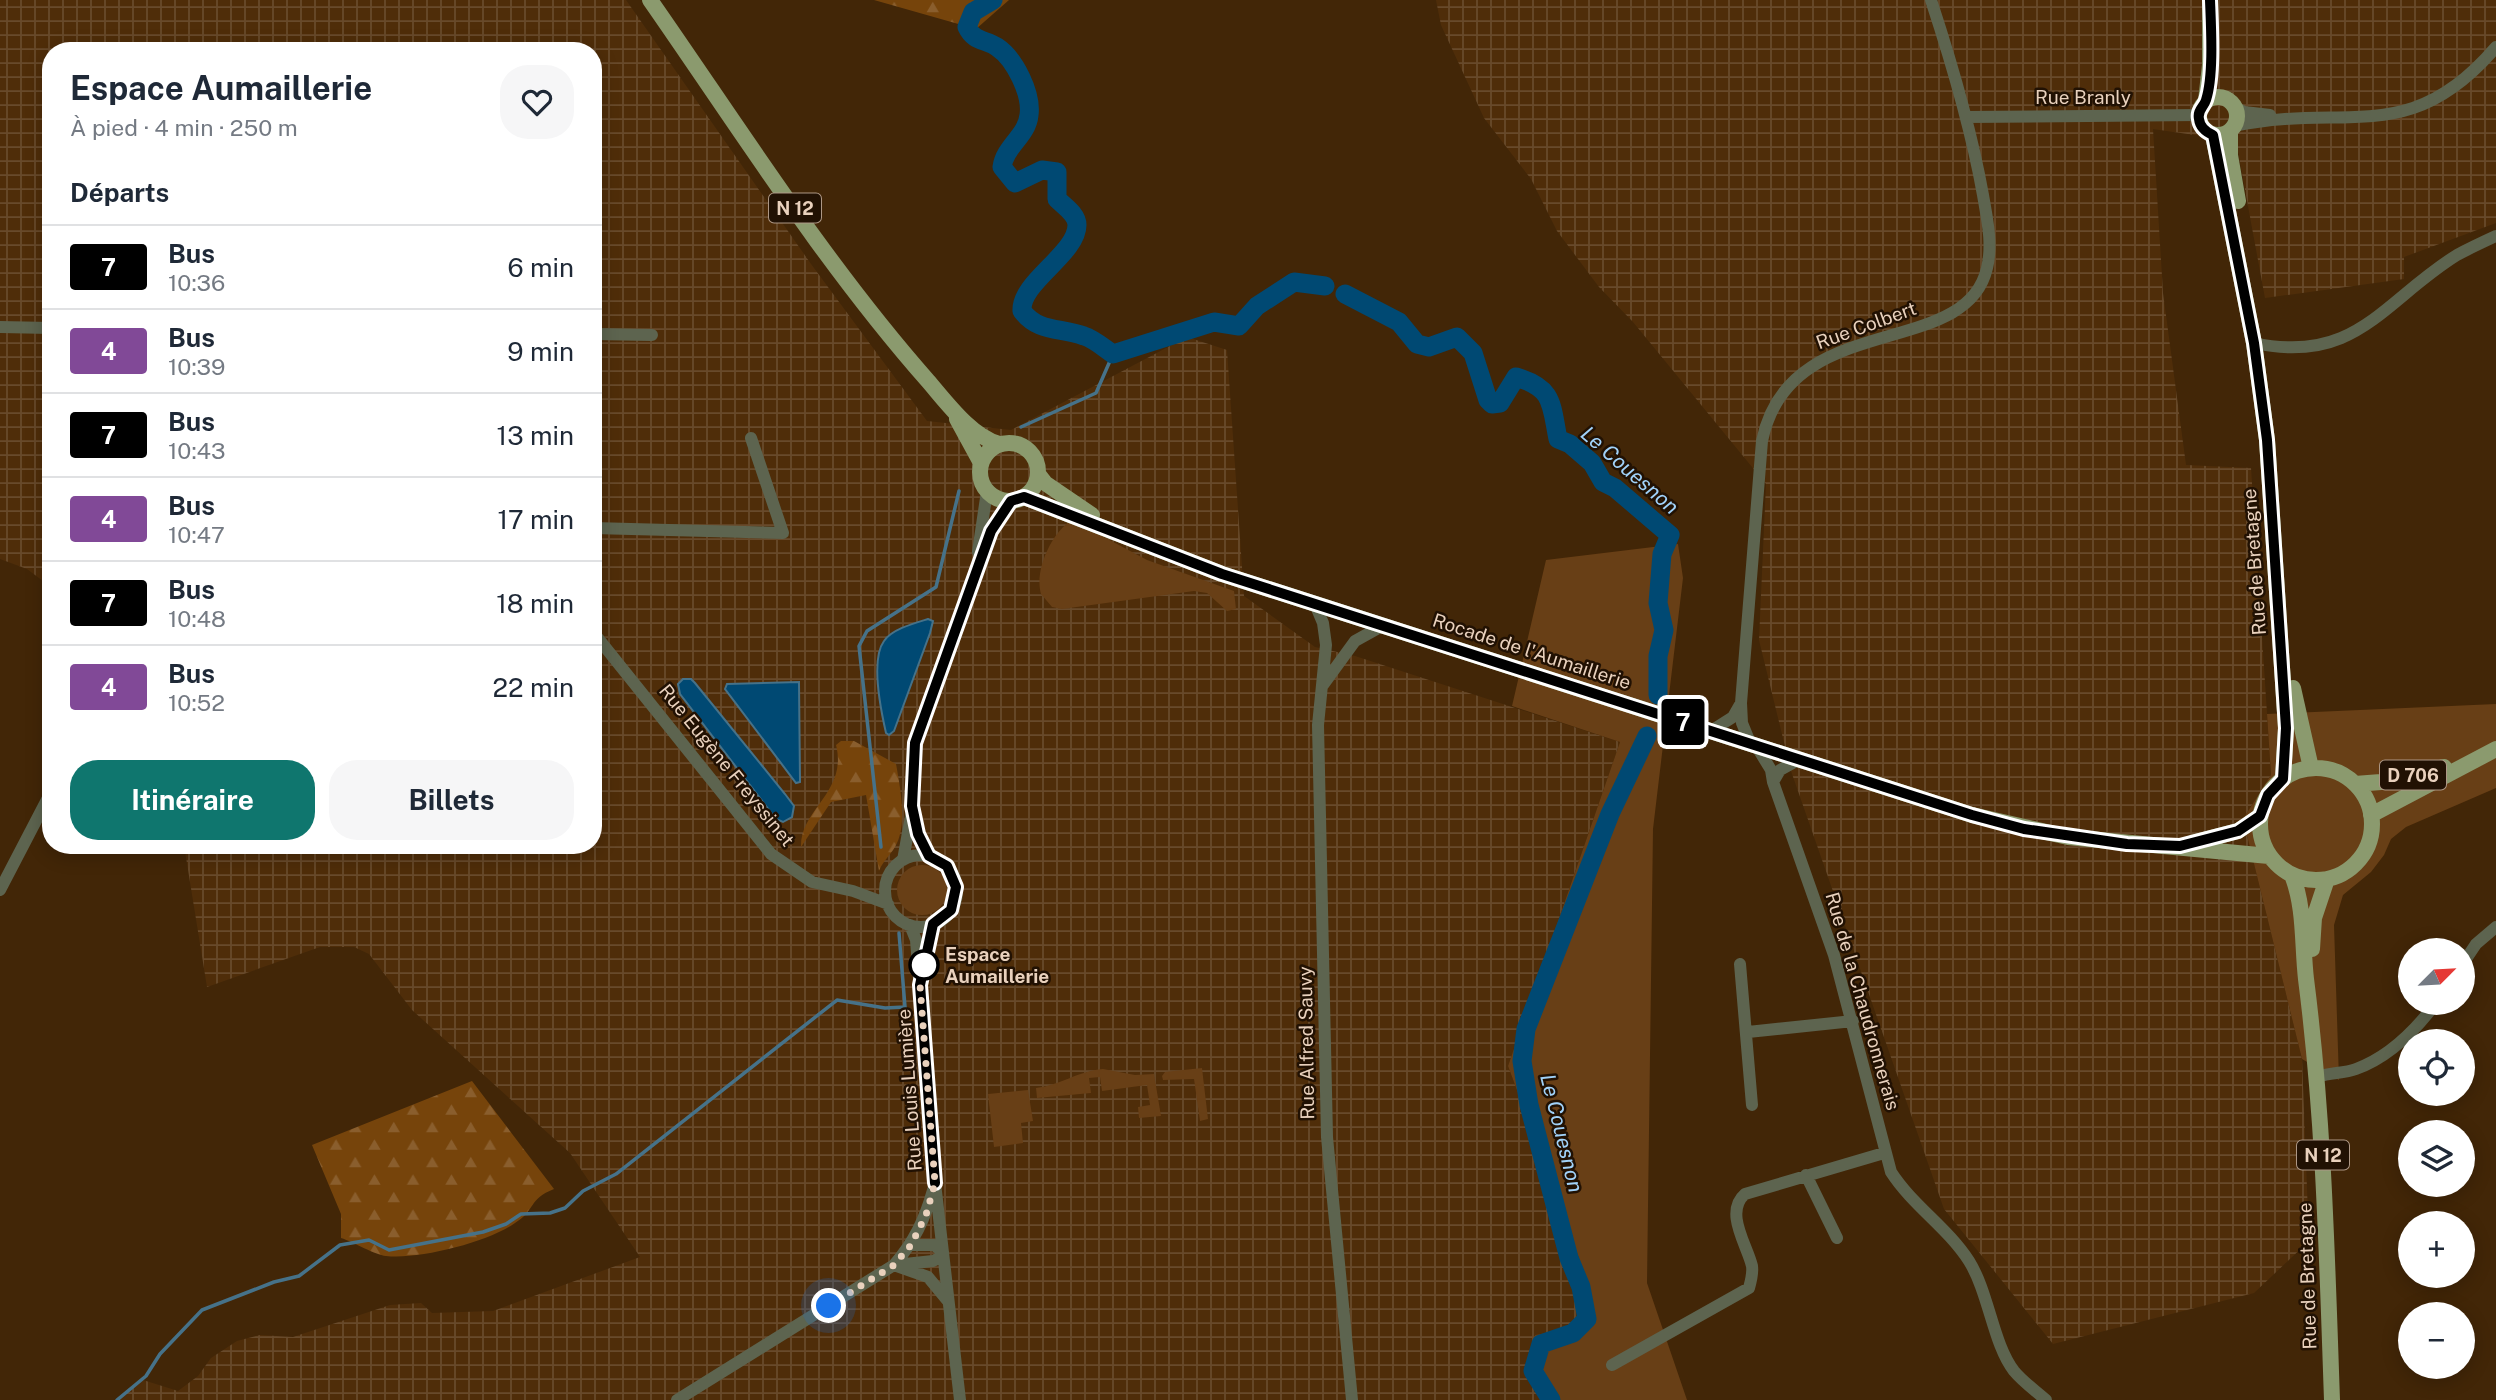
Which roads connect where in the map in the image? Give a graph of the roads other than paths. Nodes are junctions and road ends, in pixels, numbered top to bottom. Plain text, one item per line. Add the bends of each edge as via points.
1 (650, 0) edge
2 (1931, 0) edge
3 (2210, 0) edge
4 (2211, 33) junction
5 (2496, 47) edge
6 (2231, 103) junction
7 (2202, 108) junction
8 (1967, 117) junction
9 (2291, 117) junction
10 (2232, 129) junction
11 (2213, 135) junction
12 (2228, 202) junction
13 (2242, 224) junction
14 (2496, 236) edge
15 (0, 327) edge
16 (42, 328) edge
17 (602, 334) edge
18 (652, 335) dead end
19 (2260, 344) junction
20 (951, 407) junction
21 (751, 438) dead end
22 (999, 444) junction
23 (981, 463) junction
24 (1038, 474) junction
25 (987, 491) junction
26 (1017, 499) junction
27 (602, 528) edge
28 (1121, 533) junction
29 (976, 569) junction
30 (1315, 604) junction
31 (1382, 626) junction
32 (602, 643) edge
33 (1323, 685) junction
34 (1741, 704) junction
35 (1711, 731) junction
36 (1754, 746) junction
37 (2496, 749) edge
38 (1798, 760) junction
39 (2470, 760) junction
40 (2311, 768) junction
41 (2283, 779) junction
42 (1773, 782) junction
43 (2355, 783) junction
44 (912, 806) junction
45 (42, 809) edge
46 (2371, 815) junction
47 (2260, 816) junction
48 (2180, 846) junction
49 (929, 856) junction
50 (2269, 856) junction
51 (903, 860) junction
52 (2292, 874) junction
53 (887, 879) junction
54 (2327, 879) junction
55 (0, 890) edge
56 (853, 891) junction
57 (888, 904) junction
58 (933, 924) junction
59 (910, 925) junction
60 (2496, 927) edge
61 (2475, 946) edge
62 (1740, 964) dead end
63 (920, 985) junction
64 (2427, 1015) edge
65 (1853, 1021) junction
66 (2312, 1025) junction
67 (1748, 1032) junction
68 (2318, 1077) junction
69 (1752, 1105) dead end
70 (1884, 1153) junction
71 (1806, 1175) junction
72 (935, 1183) junction
73 (1836, 1238) dead end
74 (911, 1245) junction
75 (943, 1254) junction
76 (894, 1265) junction
77 (949, 1303) junction
78 (1612, 1365) dead end
79 (677, 1400) edge
80 (960, 1400) edge
81 (1352, 1400) edge
82 (2046, 1400) edge
83 (2332, 1400) edge

1 - 20 main road, N 12 via 856,295
2 - 8 street, Rue Colbert
3 - 4 main road
4 - 6 main road via 2218,78
4 - 7 main road
5 - 9 street via 2466,81 2415,110 2366,117
6 - 7 main road via 2216,97
6 - 9 street via 2244,112
6 - 10 main road
7 - 8 street, Rue Branly
7 - 11 main road via 2201,125
8 - 34 street, Rue Colbert via 1989,235 1988,266 1975,294 1945,317 1818,362 1788,387 1766,424
9 - 10 street
10 - 11 main road
10 - 13 main road via 2230,155
11 - 12 main road
12 - 13 main road
12 - 19 main road
13 - 19 main road
14 - 19 street via 2455,256 2362,329 2336,341 2306,347
15 - 16 street
17 - 18 street
19 - 40 main road, Rue de Bretagne via 2294,700
19 - 41 main road, Rue de Bretagne via 2286,728
20 - 22 main road, N 12
20 - 23 main road, N 12
21 - 27 street via 783,533
22 - 23 main road
22 - 24 main road via 1018,443 1027,448 1034,455
23 - 25 main road
24 - 26 main road via 1034,487
24 - 28 main road, Rocade de l'Aumaillerie
25 - 26 main road via 1002,500
25 - 29 street
26 - 28 main road, Rocade de l'Aumaillerie
26 - 29 street via 991,531
28 - 30 main road, Rocade de l'Aumaillerie via 1178,558
29 - 44 street via 915,743
30 - 31 main road, Rocade de l'Aumaillerie
30 - 33 street, Rue Alfred Sauvy via 1326,645
31 - 33 street, Rue Alfred Sauvy via 1355,642
31 - 35 main road, Rocade de l'Aumaillerie
32 - 56 street, Rue Eugène Freyssinet via 771,854 812,882
33 - 81 street, Rue Alfred Sauvy via 1318,726 1327,1137
34 - 35 street via 1733,717
34 - 36 street, Rue Colbert via 1742,723
35 - 36 main road, Rocade de l'Aumaillerie
36 - 38 main road, Rocade de l'Aumaillerie
36 - 42 street, Rue de la Chaudronnerais via 1771,770
37 - 39 main road, D 706
38 - 42 street via 1780,770
38 - 48 main road, Rocade de l'Aumaillerie via 2024,829
39 - 43 main road, D 706 via 2381,782
39 - 46 main road, D 706
40 - 41 main road
40 - 43 main road via 2342,774
41 - 47 main road via 2268,795
42 - 65 street, Rue de la Chaudronnerais
43 - 46 main road
44 - 49 street
44 - 51 street
45 - 55 street
46 - 54 main road via 2366,850 2349,869
47 - 48 main road, Rocade de l'Aumaillerie via 2238,831
47 - 50 main road
48 - 50 main road, Rocade de l'Aumaillerie
49 - 51 street
49 - 58 street via 947,866 956,887 951,910
50 - 52 main road
51 - 53 street
52 - 54 main road via 2307,880
52 - 66 main road, Rue de Bretagne / N 12 via 2302,908
53 - 56 street
53 - 57 street
54 - 66 main road, Rue de Bretagne / N 12 via 2314,918
56 - 57 street, Rue Eugène Freyssinet
57 - 59 street
58 - 59 street
58 - 63 street, Rue Louis Lumière
59 - 63 street, Rue Louis Lumière
60 - 61 street
62 - 67 street
63 - 72 street, Rue Louis Lumière
64 - 68 street via 2377,1059 2353,1070
65 - 67 street
65 - 70 street, Rue de la Chaudronnerais
66 - 68 main road, Rue de Bretagne / N 12
67 - 69 street
68 - 83 main road, Rue de Bretagne / N 12
70 - 71 street
70 - 82 street, Rue de la Chaudronnerais via 1903,1191 1934,1218 1969,1260 2014,1371
71 - 73 street
71 - 78 street via 1740,1199 1737,1221 1753,1270 1749,1288
72 - 74 street
72 - 75 street, Rue Louis Lumière
74 - 75 street via 934,1245
74 - 76 street
75 - 76 street via 933,1261
75 - 77 street, Rue Louis Lumière
76 - 77 street via 928,1277
76 - 79 street
77 - 80 street, Rue Louis Lumière

